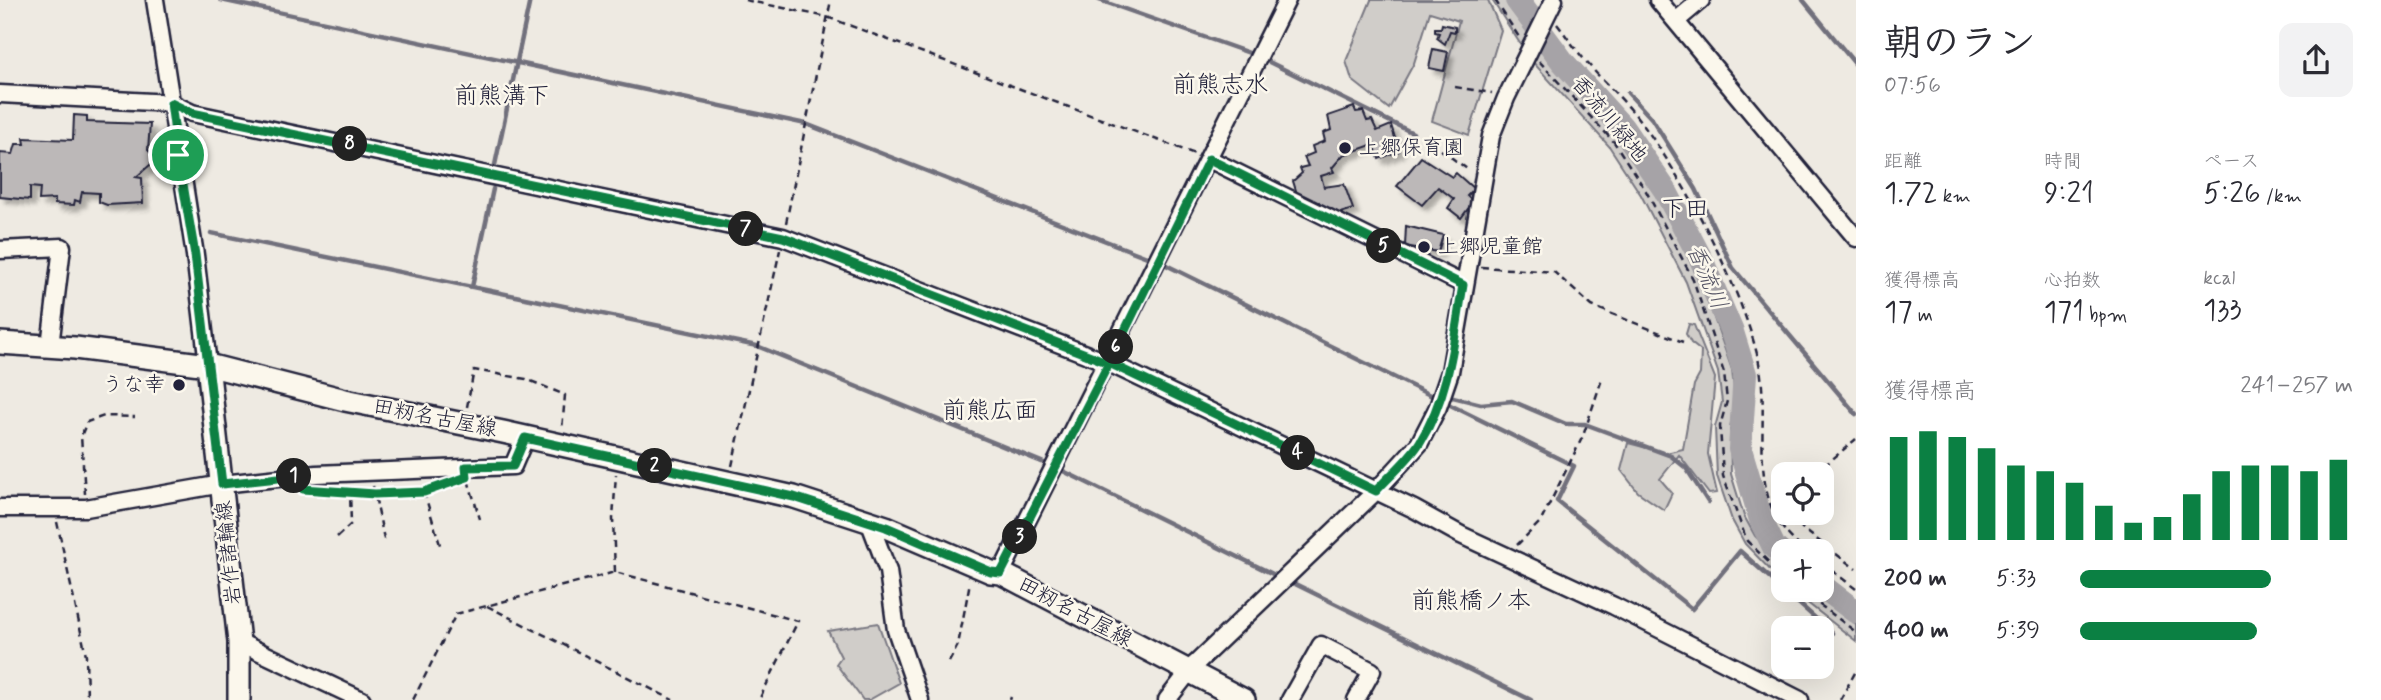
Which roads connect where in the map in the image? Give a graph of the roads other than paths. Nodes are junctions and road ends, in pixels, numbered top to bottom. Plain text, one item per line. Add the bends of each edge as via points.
1 (155, 0) edge
2 (1287, 0) edge
3 (1658, 0) edge
4 (1701, 0) edge
5 (1548, 10) edge
6 (1676, 21) junction
7 (0, 94) edge
8 (171, 103) junction
9 (1209, 159) junction
10 (1856, 238) edge
11 (0, 250) edge
12 (1463, 285) junction
13 (0, 343) edge
14 (50, 346) junction
15 (1109, 363) junction
16 (208, 365) junction
17 (525, 438) junction
18 (222, 484) junction
19 (1376, 491) junction
20 (0, 508) edge
21 (869, 521) junction
22 (1001, 573) junction
23 (239, 642) junction
24 (1188, 671) junction
25 (239, 700) edge
26 (362, 700) edge
27 (920, 700) edge
28 (1167, 700) edge
29 (1244, 700) edge
30 (1290, 700) edge
31 (1356, 700) edge
32 (1800, 700) edge

1 - 8 street
2 - 9 street
3 - 6 street
4 - 6 street
5 - 12 street via 1491,136
6 - 10 street
7 - 8 street
8 - 15 street via 192,113 783,237
8 - 16 street
9 - 12 street
9 - 15 street
11 - 14 street via 62,247
12 - 19 street via 1450,372 1438,407 1419,444
13 - 14 main road, 田籾名古屋線
14 - 16 main road, 田籾名古屋線
15 - 19 street
15 - 22 street
16 - 17 main road, 田籾名古屋線
16 - 18 main road, 岩作諸輪線
17 - 18 street via 513,466
17 - 21 main road, 田籾名古屋線 via 794,497
18 - 20 street via 86,508
18 - 23 main road, 岩作諸輪線
19 - 24 street
19 - 32 street
21 - 22 main road, 田籾名古屋線
21 - 27 street via 888,572 896,630
22 - 24 main road, 田籾名古屋線
23 - 25 main road, 岩作諸輪線
23 - 26 street
24 - 28 street
24 - 29 main road, 田籾名古屋線
30 - 31 street via 1321,645 1373,671

